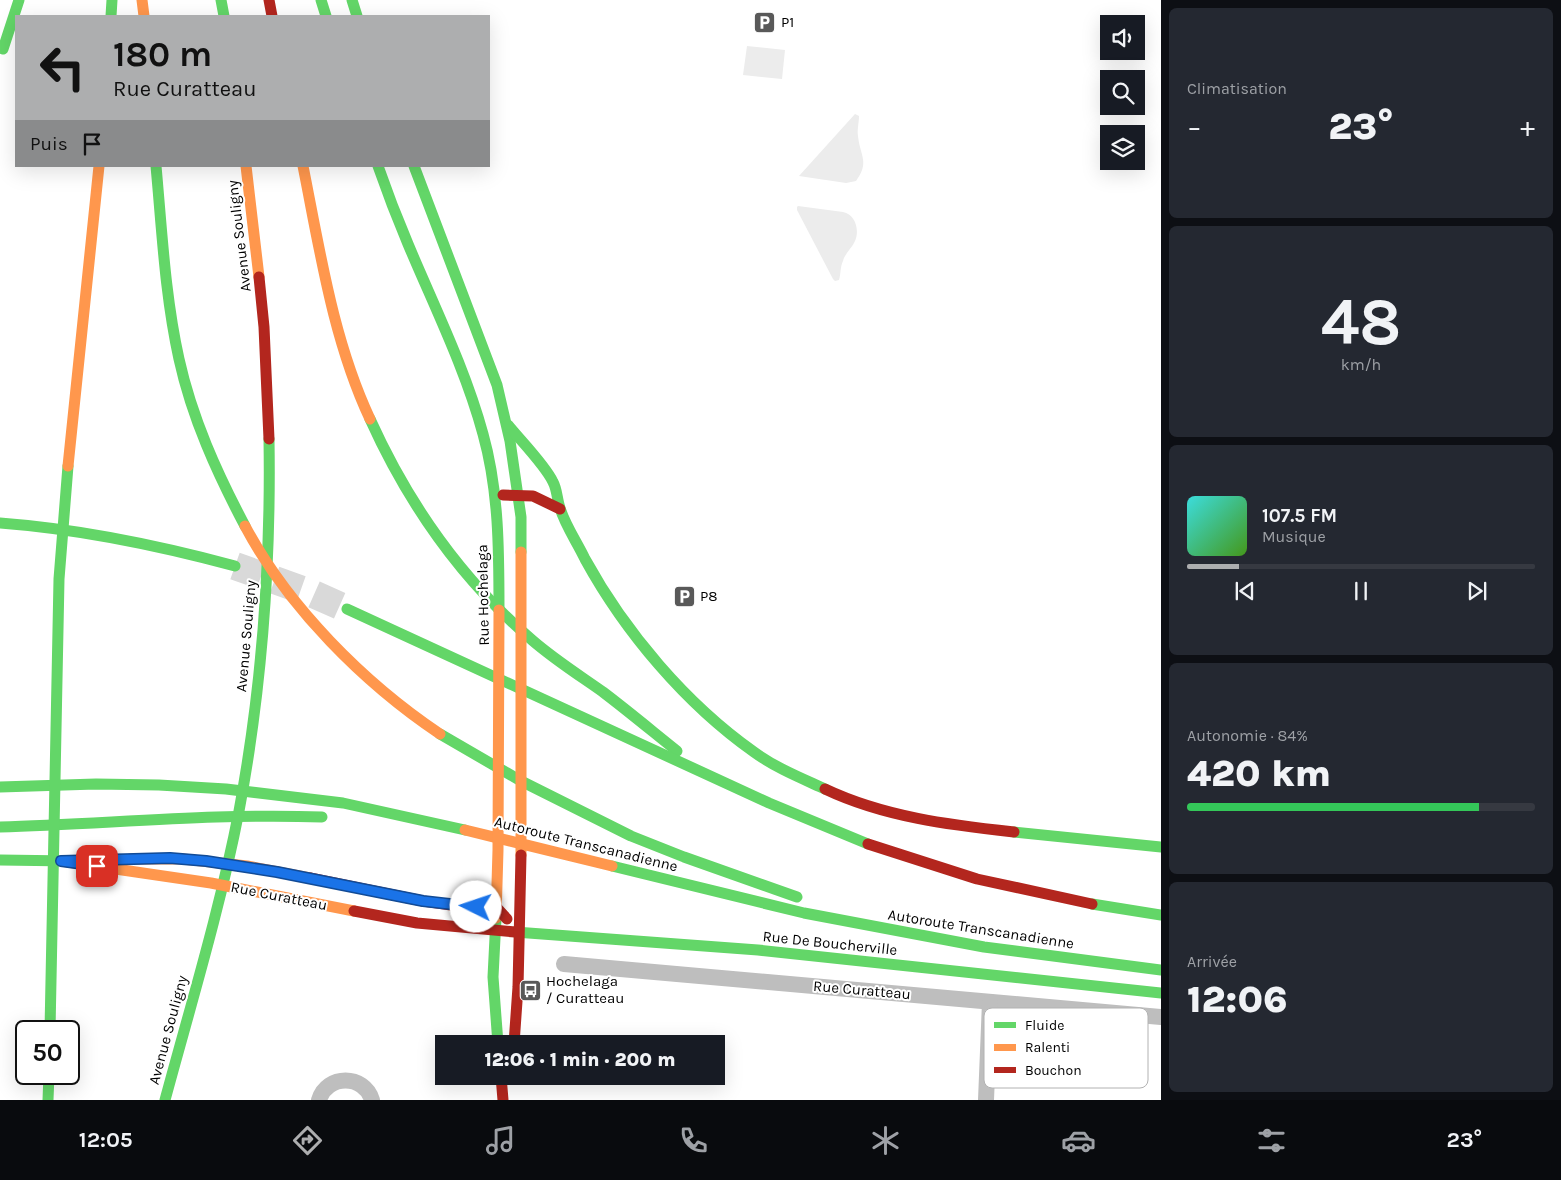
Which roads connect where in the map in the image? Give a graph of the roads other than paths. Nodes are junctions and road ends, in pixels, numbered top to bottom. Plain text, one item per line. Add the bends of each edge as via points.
1 (19, 0) edge
2 (112, 0) edge
3 (142, 0) edge
4 (221, 0) edge
5 (269, 0) edge
6 (322, 0) edge
7 (352, 0) edge
8 (112, 15) edge
9 (144, 15) edge
10 (224, 15) edge
11 (272, 15) edge
12 (326, 15) edge
13 (357, 15) edge
14 (3, 49) dead end
15 (99, 167) edge
16 (156, 167) edge
17 (246, 167) edge
18 (303, 167) edge
19 (378, 167) edge
20 (414, 167) edge
21 (506, 422) junction
22 (495, 495) junction
23 (518, 495) junction
24 (560, 509) junction
25 (0, 523) edge
26 (235, 566) tunnel mouth
27 (347, 609) tunnel mouth
28 (708, 775) junction
29 (0, 787) edge
30 (335, 818) dead end
31 (386, 824) dead end
32 (0, 827) edge
33 (1161, 847) edge
34 (543, 849) junction
35 (0, 860) edge
36 (61, 861) junction
37 (497, 908) junction
38 (1161, 915) edge
39 (880, 928) junction
40 (496, 930) junction
41 (519, 932) junction
42 (564, 964) dead end
43 (1161, 970) edge
44 (1161, 993) edge
45 (990, 1002) junction
46 (990, 1008) edge
47 (1058, 1008) edge
48 (1148, 1016) edge
49 (1161, 1017) edge
50 (50, 1020) edge
51 (497, 1035) edge
52 (515, 1035) edge
53 (49, 1085) edge
54 (502, 1085) edge
55 (511, 1085) edge
56 (48, 1100) edge
57 (165, 1100) edge
58 (319, 1100) edge
59 (372, 1100) edge
60 (503, 1100) edge
61 (510, 1100) edge

1 - 14 main road
2 - 8 main road
3 - 9 main road
4 - 10 main road
5 - 11 main road
6 - 12 main road
7 - 13 main road
15 - 50 main road via 59,579
16 - 39 main road via 167,289 175,338 203,440 253,541 284,587 331,642 398,705 477,758 534,789 646,843
17 - 57 main road, Avenue Souligny via 258,252 269,406 269,538 262,636 252,729 232,844
18 - 28 main road via 330,295 352,375 385,452 424,520 476,586 520,630
19 - 22 main road, Rue Hochelaga via 397,221 471,392
20 - 21 main road via 497,384
21 - 23 main road
21 - 24 main road via 553,482
22 - 23 main road
22 - 37 main road, Rue Hochelaga via 498,518
23 - 24 main road via 538,497
23 - 41 main road via 521,517
24 - 33 main road via 605,593 652,656 695,702 755,753 813,784 892,813 932,822
25 - 26 main road via 63,529 139,542
27 - 28 main road
28 - 38 main road via 824,827 917,861 1040,894
29 - 34 main road, Autoroute Transcanadienne via 96,784 226,789 343,803
30 - 32 main road via 235,816
31 - 34 main road
34 - 39 main road, Autoroute Transcanadienne via 735,897
35 - 36 main road, Rue Curatteau
36 - 37 main road, Rue Curatteau via 194,860 253,867 430,902
36 - 40 main road, Rue Curatteau via 199,880 410,922
37 - 40 main road, Rue Hochelaga
37 - 41 main road
39 - 43 main road, Autoroute Transcanadienne via 984,948
40 - 41 main road, Rue De Boucherville
40 - 51 main road, Rue Hochelaga via 492,985
41 - 44 main road, Rue De Boucherville via 758,950
41 - 52 main road
42 - 45 street, Rue Curatteau
45 - 46 street
45 - 47 street, Rue Curatteau
48 - 49 street, Rue Curatteau
53 - 56 main road
54 - 60 main road
55 - 61 main road
58 - 59 street via 331,1084 348,1080 364,1088

